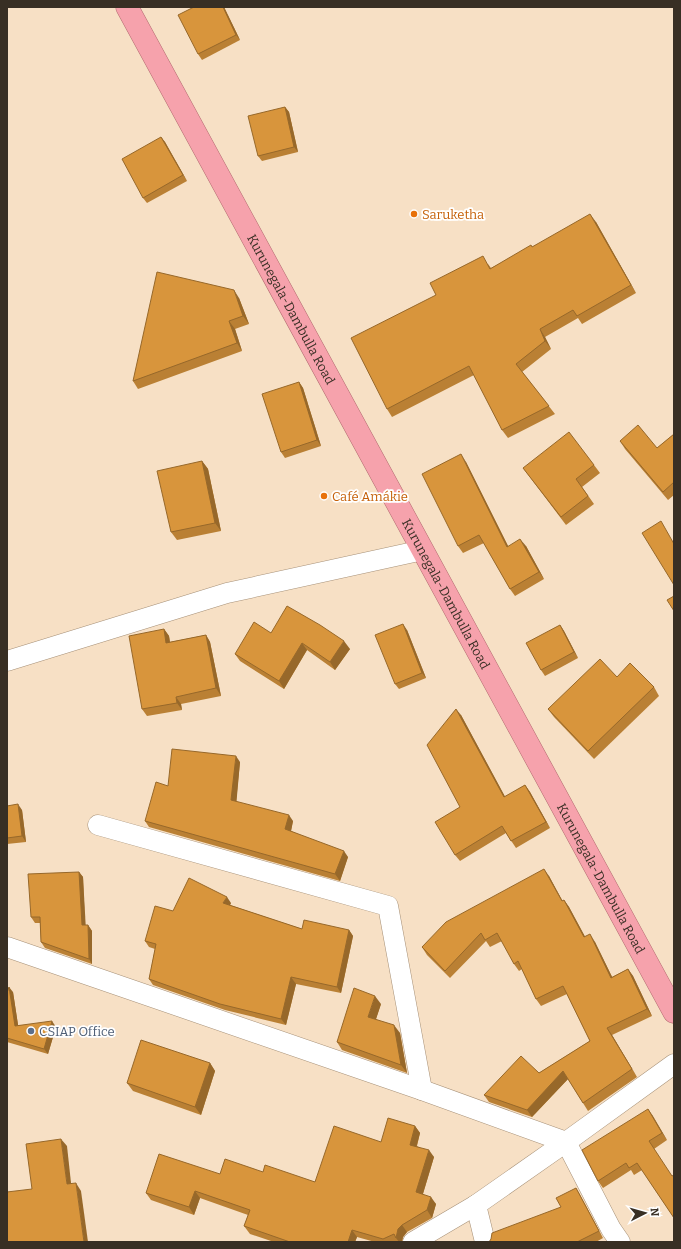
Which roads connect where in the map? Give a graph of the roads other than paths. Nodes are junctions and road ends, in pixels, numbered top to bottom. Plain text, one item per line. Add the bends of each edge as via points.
1 (127, 7) edge
2 (423, 550) junction
3 (7, 661) edge
4 (98, 825) dead end
5 (7, 947) edge
6 (674, 1012) edge
7 (674, 1064) edge
8 (422, 1090) junction
9 (566, 1142) junction
10 (476, 1205) junction
11 (413, 1242) edge
12 (486, 1242) edge
13 (620, 1242) edge

1 - 2 highway, Kurunegala-Dambulla Road
2 - 3 street via 227,593
2 - 6 highway, Kurunegala-Dambulla Road
4 - 8 street via 388,906
5 - 8 street
7 - 9 street
8 - 9 street
9 - 10 street
9 - 13 street
10 - 11 street
10 - 12 street

